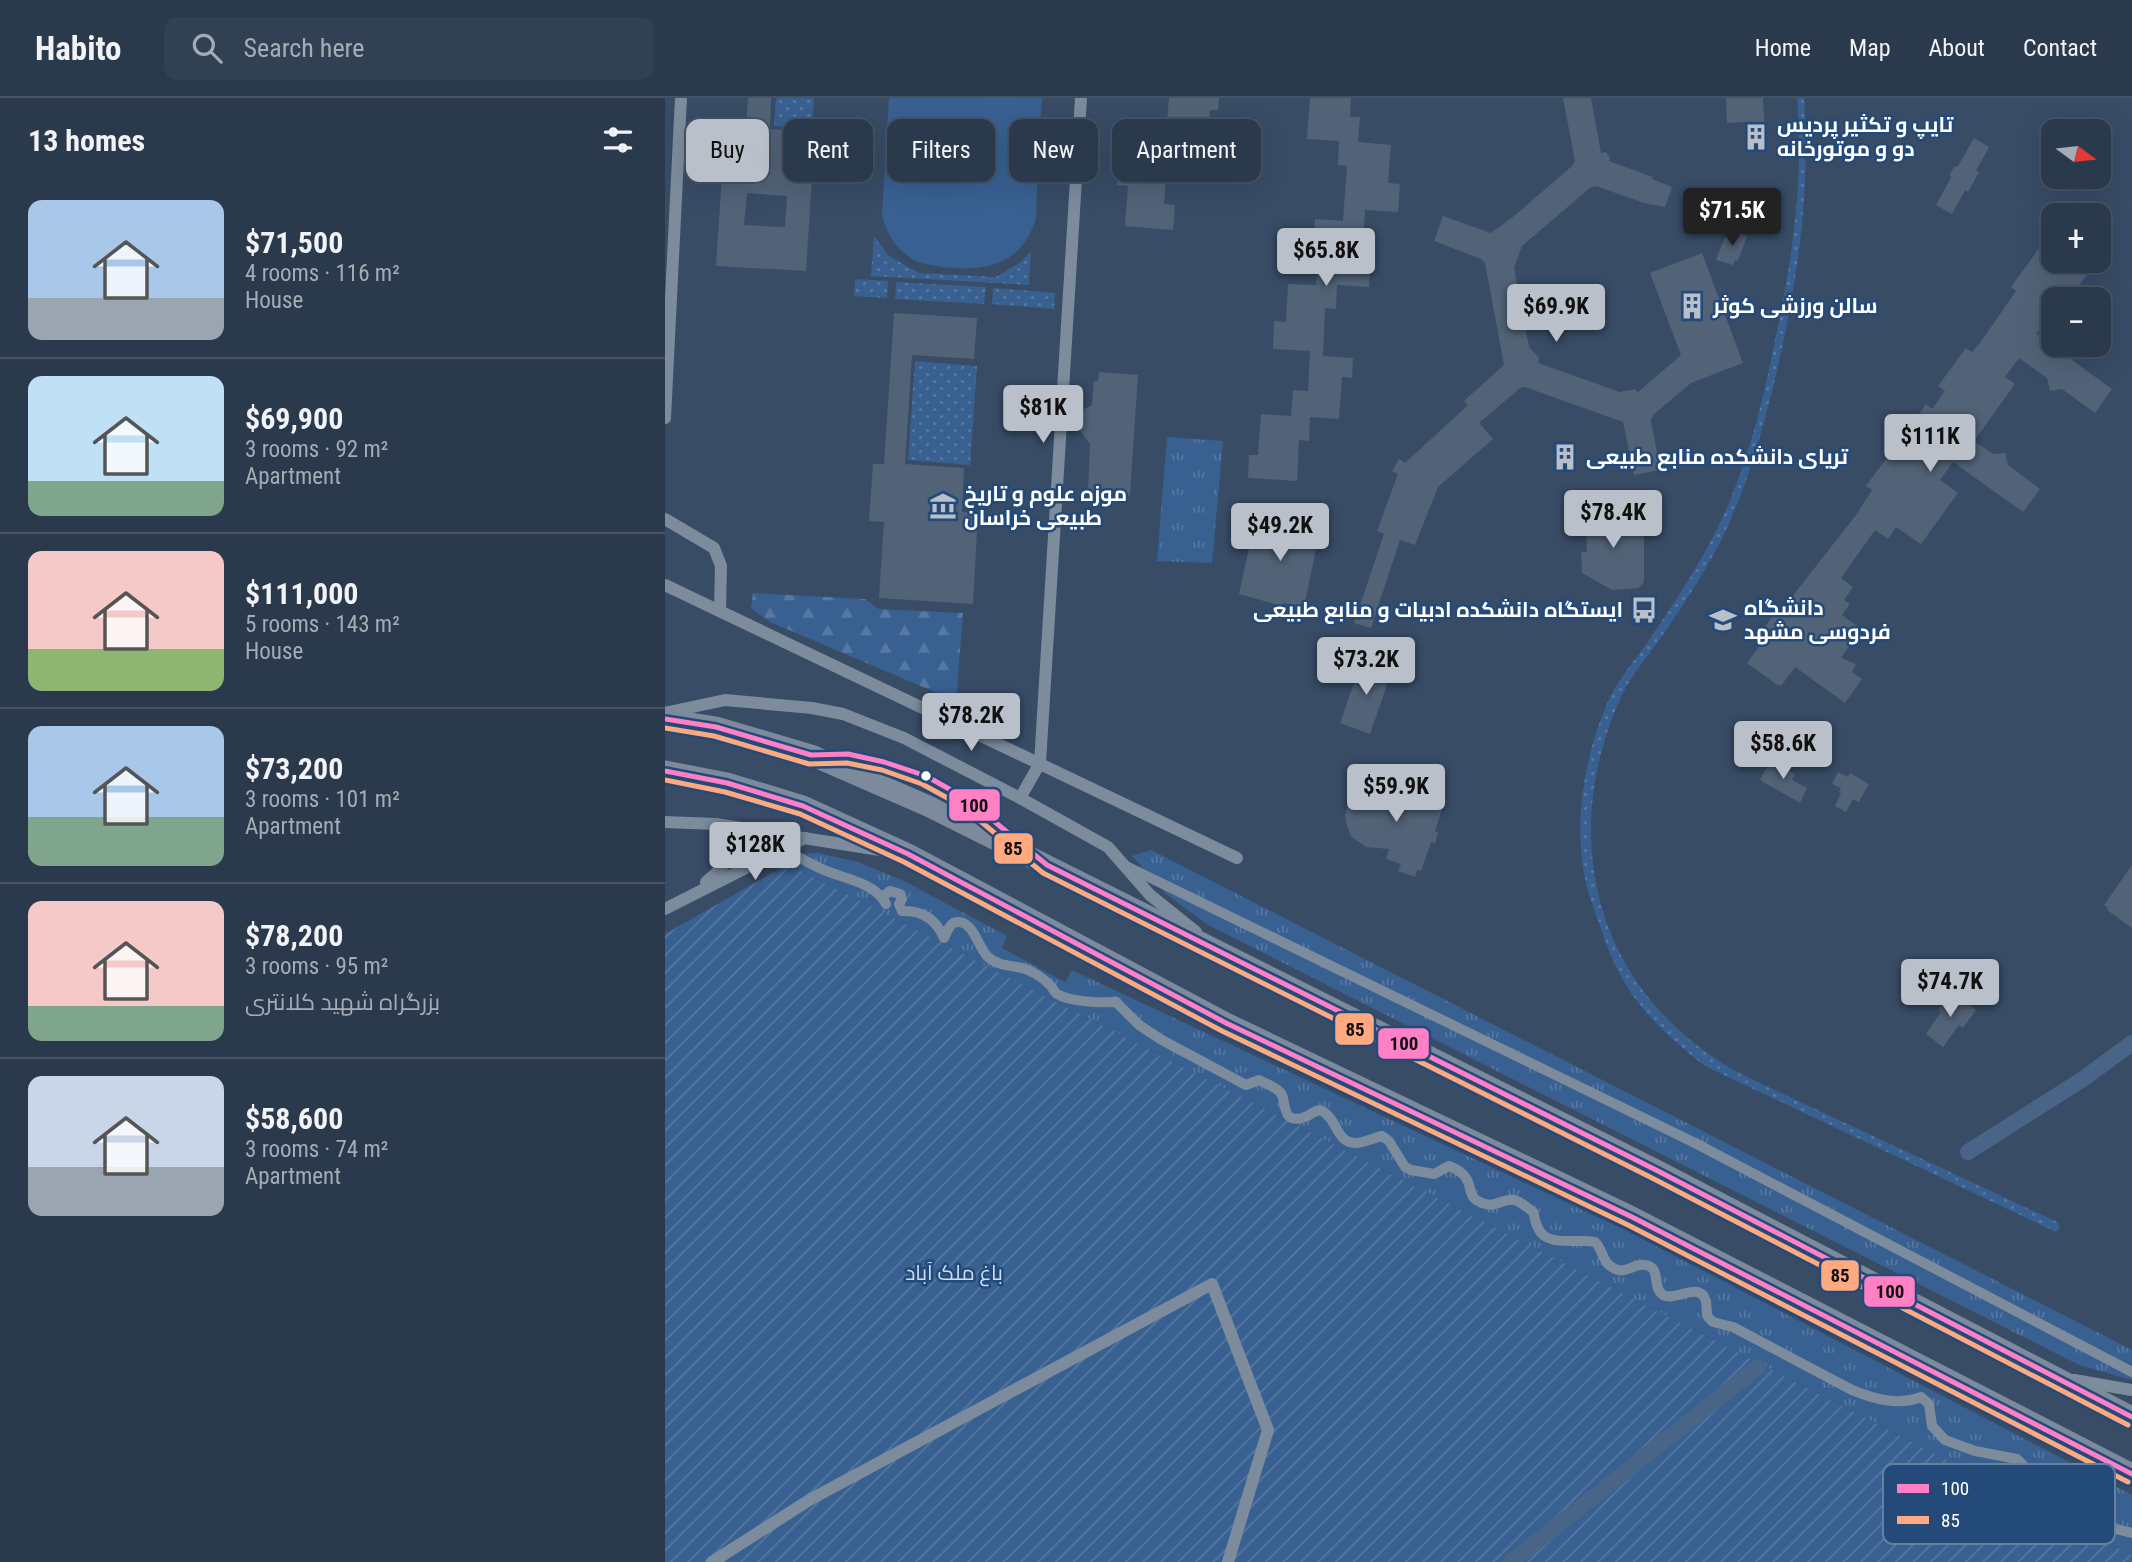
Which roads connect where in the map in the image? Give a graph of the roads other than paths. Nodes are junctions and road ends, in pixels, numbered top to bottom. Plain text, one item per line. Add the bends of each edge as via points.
1 (681, 98) edge
2 (1081, 98) edge
3 (665, 418) edge
4 (665, 519) edge
5 (665, 585) edge
6 (720, 611) junction
7 (665, 713) edge
8 (665, 719) edge
9 (1040, 763) junction
10 (665, 771) edge
11 (1020, 797) junction
12 (665, 822) edge
13 (716, 824) junction
14 (805, 838) junction
15 (783, 850) junction
16 (908, 854) junction
17 (1237, 858) dead end
18 (1126, 866) junction
19 (690, 895) junction
20 (665, 909) edge
21 (1221, 952) junction
22 (2132, 1372) edge
23 (2053, 1376) junction
24 (2132, 1390) edge
25 (2132, 1417) edge
26 (2022, 1464) edge
27 (2113, 1464) edge
28 (2115, 1465) edge
29 (2132, 1474) edge
30 (712, 1562) edge
31 (1228, 1562) edge

1 - 3 street
2 - 9 street
4 - 6 street via 713,548 721,566
5 - 6 street
6 - 9 street
7 - 11 street via 725,700 843,714 904,738
8 - 21 highway via 716,727 811,754 928,806
9 - 11 street
9 - 17 street
10 - 16 highway via 727,783 803,806
11 - 18 street via 1108,847
12 - 13 street
13 - 14 street
13 - 19 street via 729,842 728,864
14 - 15 street
14 - 16 street
15 - 19 street
15 - 26 street via 849,877 884,901 890,891 900,894 902,911 928,916 944,937 951,924 964,924 988,957 1038,975 1057,994 1116,1002 1139,1026 1172,1045 1246,1085 1259,1080 1280,1091 1288,1115 1305,1117 1320,1110 1329,1114 1338,1133 1350,1143 1383,1136 1411,1170 1434,1174 1449,1166 1470,1182 1475,1200 1490,1206 1513,1199 1520,1202 1533,1212 1544,1236 1595,1242 1610,1266 1619,1270 1649,1266 1665,1296 1696,1292 1703,1296 1713,1322 1733,1327 1851,1391 1896,1402 1921,1396 1929,1404 1935,1432 1945,1440
16 - 27 highway via 1226,1023 1632,1217
18 - 21 street via 1150,895
18 - 22 street via 1695,1143
19 - 20 street
21 - 23 highway
23 - 24 street
23 - 25 highway
28 - 29 highway
30 - 31 street via 811,1499 1212,1284 1268,1430

